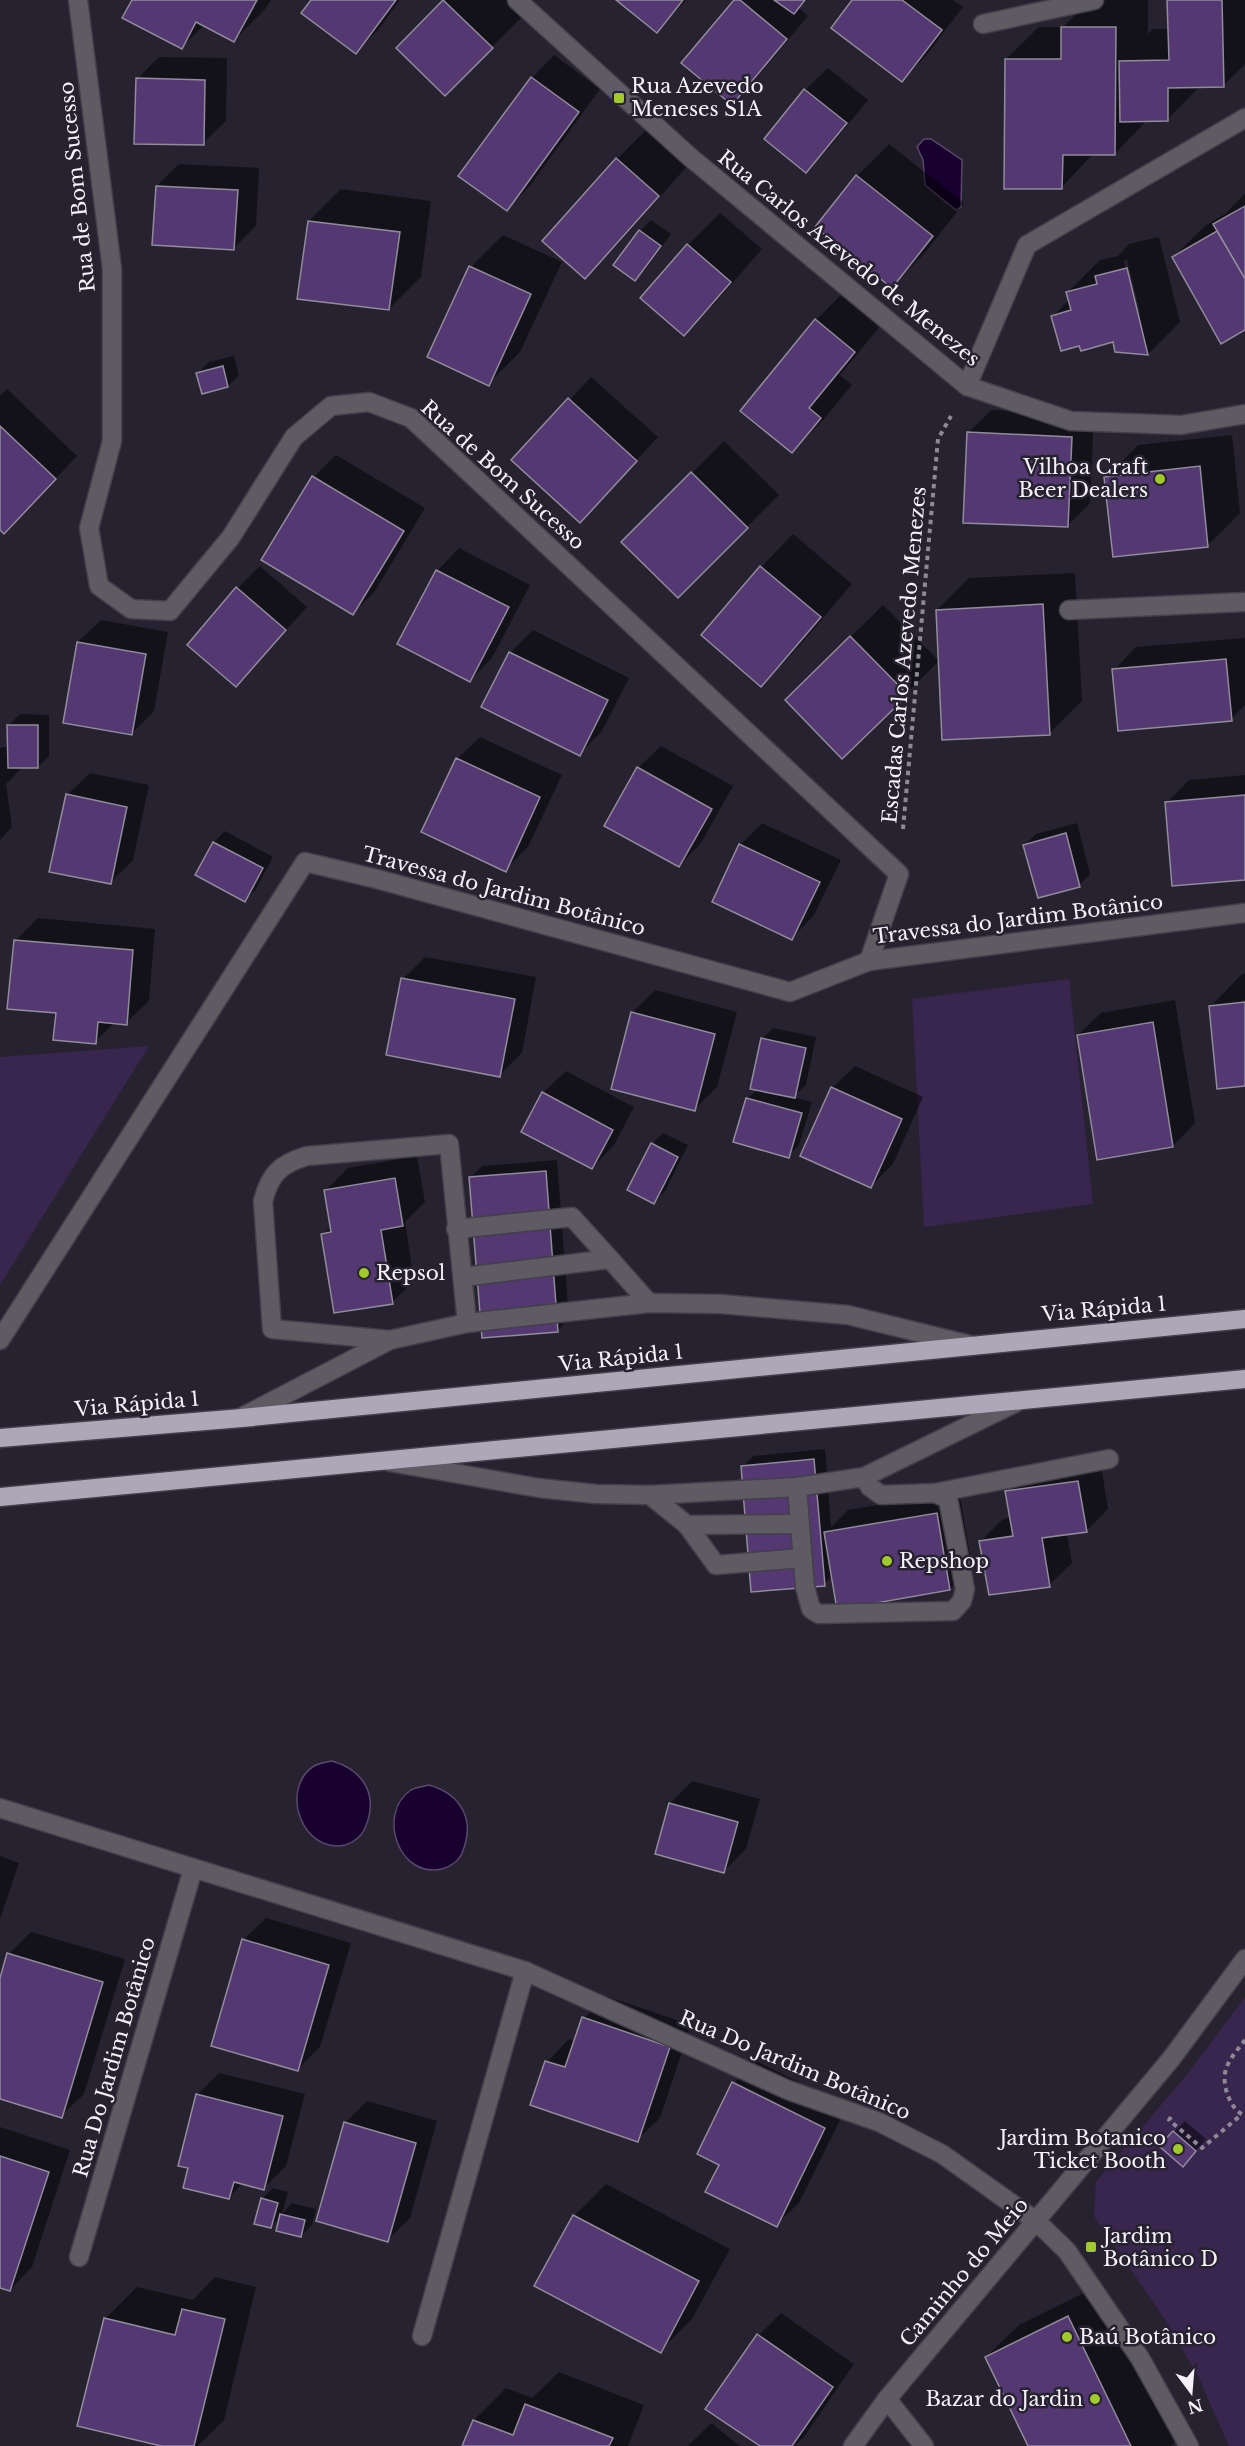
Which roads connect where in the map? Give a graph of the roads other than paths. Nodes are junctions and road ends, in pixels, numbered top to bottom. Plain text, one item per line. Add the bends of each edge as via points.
1 (78, 0) edge
2 (517, 0) edge
3 (1094, 0) edge
4 (983, 24) dead end
5 (1245, 118) edge
6 (967, 386) junction
7 (1245, 414) edge
8 (1245, 602) edge
9 (1070, 610) dead end
10 (1245, 913) edge
11 (868, 961) junction
12 (456, 1229) junction
13 (610, 1259) junction
14 (463, 1277) junction
15 (649, 1303) junction
16 (1245, 1319) edge
17 (467, 1323) junction
18 (0, 1340) edge
19 (390, 1340) junction
20 (970, 1345) junction
21 (1245, 1379) edge
22 (1018, 1401) junction
23 (242, 1418) junction
24 (0, 1438) edge
25 (1109, 1460) dead end
26 (386, 1462) junction
27 (864, 1476) junction
28 (797, 1487) junction
29 (935, 1493) junction
30 (650, 1495) junction
31 (0, 1497) edge
32 (800, 1524) junction
33 (687, 1526) junction
34 (803, 1558) junction
35 (0, 1808) edge
36 (193, 1869) junction
37 (1245, 1959) edge
38 (525, 1971) junction
39 (1036, 2221) junction
40 (79, 2257) dead end
41 (422, 2336) dead end
42 (887, 2398) junction
43 (853, 2446) edge
44 (924, 2446) edge
45 (1189, 2446) edge

1 - 11 street, Rua de Bom Sucesso via 112,269 112,441 89,528 99,586 131,609 171,611 231,537 294,437 332,406 369,402 411,417 899,874
2 - 6 street, Rua Carlos Azevedo de Menezes via 690,158
3 - 4 street
5 - 6 street via 1027,245
6 - 7 street, Rua Carlos Azevedo de Menezes via 1071,422 1180,425
8 - 9 street
10 - 11 street, Travessa do Jardim Botânico
11 - 18 street, Travessa do Jardim Botânico via 790,992 305,862
12 - 13 street via 572,1217
12 - 14 street
12 - 19 street via 449,1144 308,1156 289,1162 273,1174 262,1201 272,1329
13 - 14 street
13 - 15 street
14 - 17 street
15 - 17 street
15 - 20 street via 721,1304 848,1316
16 - 20 highway, Via Rápida 1
17 - 19 street
19 - 23 street
20 - 23 highway, Via Rápida 1
21 - 22 highway
22 - 26 highway
22 - 27 street
23 - 24 highway, Via Rápida 1
25 - 29 street
26 - 30 street via 539,1488
26 - 31 highway
27 - 28 street
27 - 29 street via 881,1495
28 - 30 street
28 - 32 street
29 - 34 street via 948,1499 964,1589 962,1601 953,1611 819,1614 812,1609 805,1587
30 - 33 street
32 - 33 street
32 - 34 street
33 - 34 street via 716,1565
35 - 36 street, Rua Do Jardim Botânico
36 - 38 street, Rua Do Jardim Botânico
36 - 40 street, Rua Do Jardim Botânico
37 - 39 street, Caminho do Meio via 1171,2059
38 - 39 street, Rua Do Jardim Botânico via 788,2090 879,2122 942,2154
38 - 41 street
39 - 42 street, Caminho do Meio
39 - 45 street, Rua Do Jardim Botânico via 1074,2260 1140,2358
42 - 43 street, Caminho do Meio
42 - 44 street

